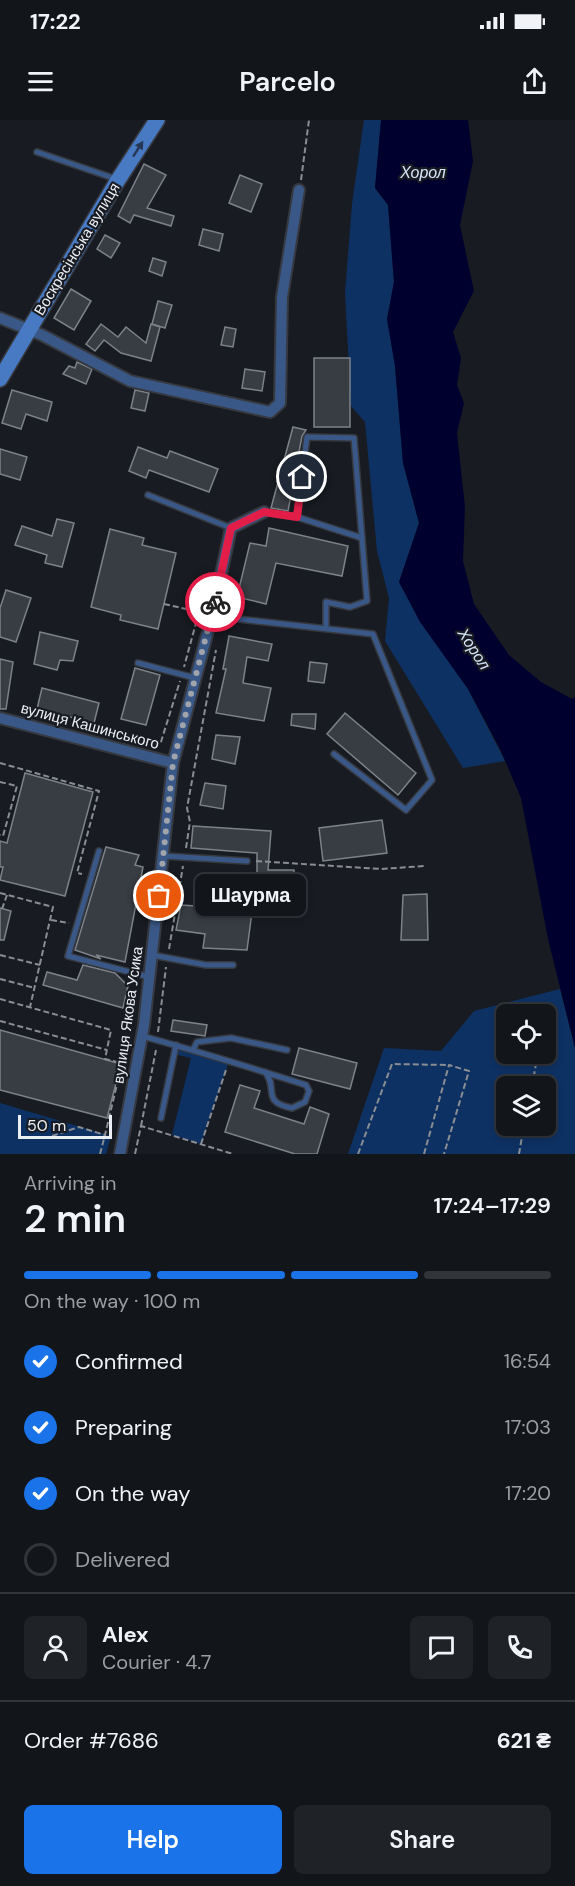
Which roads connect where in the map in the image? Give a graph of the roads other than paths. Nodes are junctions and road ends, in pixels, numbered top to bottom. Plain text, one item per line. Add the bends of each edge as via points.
1 (157, 120) edge
2 (37, 152) dead end
3 (118, 180) junction
4 (299, 190) road end
5 (0, 318) edge
6 (29, 329) junction
7 (0, 379) edge
8 (148, 495) dead end
9 (264, 512) joint
10 (297, 517) junction
11 (231, 528) junction
12 (362, 538) junction
13 (212, 616) junction
14 (326, 628) junction
15 (138, 663) dead end
16 (196, 678) junction
17 (0, 718) edge
18 (334, 754) dead end
19 (173, 763) junction
20 (99, 851) dead end
21 (164, 856) junction
22 (247, 861) road end
23 (152, 955) junction
24 (233, 964) dead end
25 (149, 977) junction
26 (142, 1036) junction
27 (176, 1045) junction
28 (193, 1050) junction
29 (287, 1050) dead end
30 (265, 1072) junction
31 (161, 1118) dead end
32 (120, 1154) edge

3 -> 1 street, Воскресінська вулиця
2 - 3 lane
3 - 6 street, Воскресінська вулиця
4 - 6 street via 282,297 280,403 270,412 130,381
5 - 6 street
6 - 7 street, Воскресінська вулиця
8 - 11 lane
9 - 10 lane
9 - 11 street
10 - 12 lane
10 - 12 lane via 308,437 354,438
11 - 13 street, вулиця Якова Усика
12 - 14 lane via 367,601 350,607 326,602
13 - 14 lane
13 - 16 street, вулиця Якова Усика
14 - 18 lane via 373,634 432,780 406,810
15 - 16 lane
16 - 19 street, вулиця Якова Усика
17 - 19 street, вулиця Кашинського
19 - 21 street, вулиця Якова Усика
20 - 25 lane via 68,956
21 - 22 lane
21 - 23 street, вулиця Якова Усика
23 - 24 lane via 206,965
23 - 25 street, вулиця Якова Усика
25 - 26 street, вулиця Якова Усика
26 - 27 lane
26 - 32 street, вулиця Якова Усика
27 - 28 lane
27 - 31 lane
28 - 29 lane via 197,1042 231,1038
28 - 30 lane
30 - 30 lane via 306,1085 309,1090 305,1102 292,1108 275,1101 270,1096 270,1077

